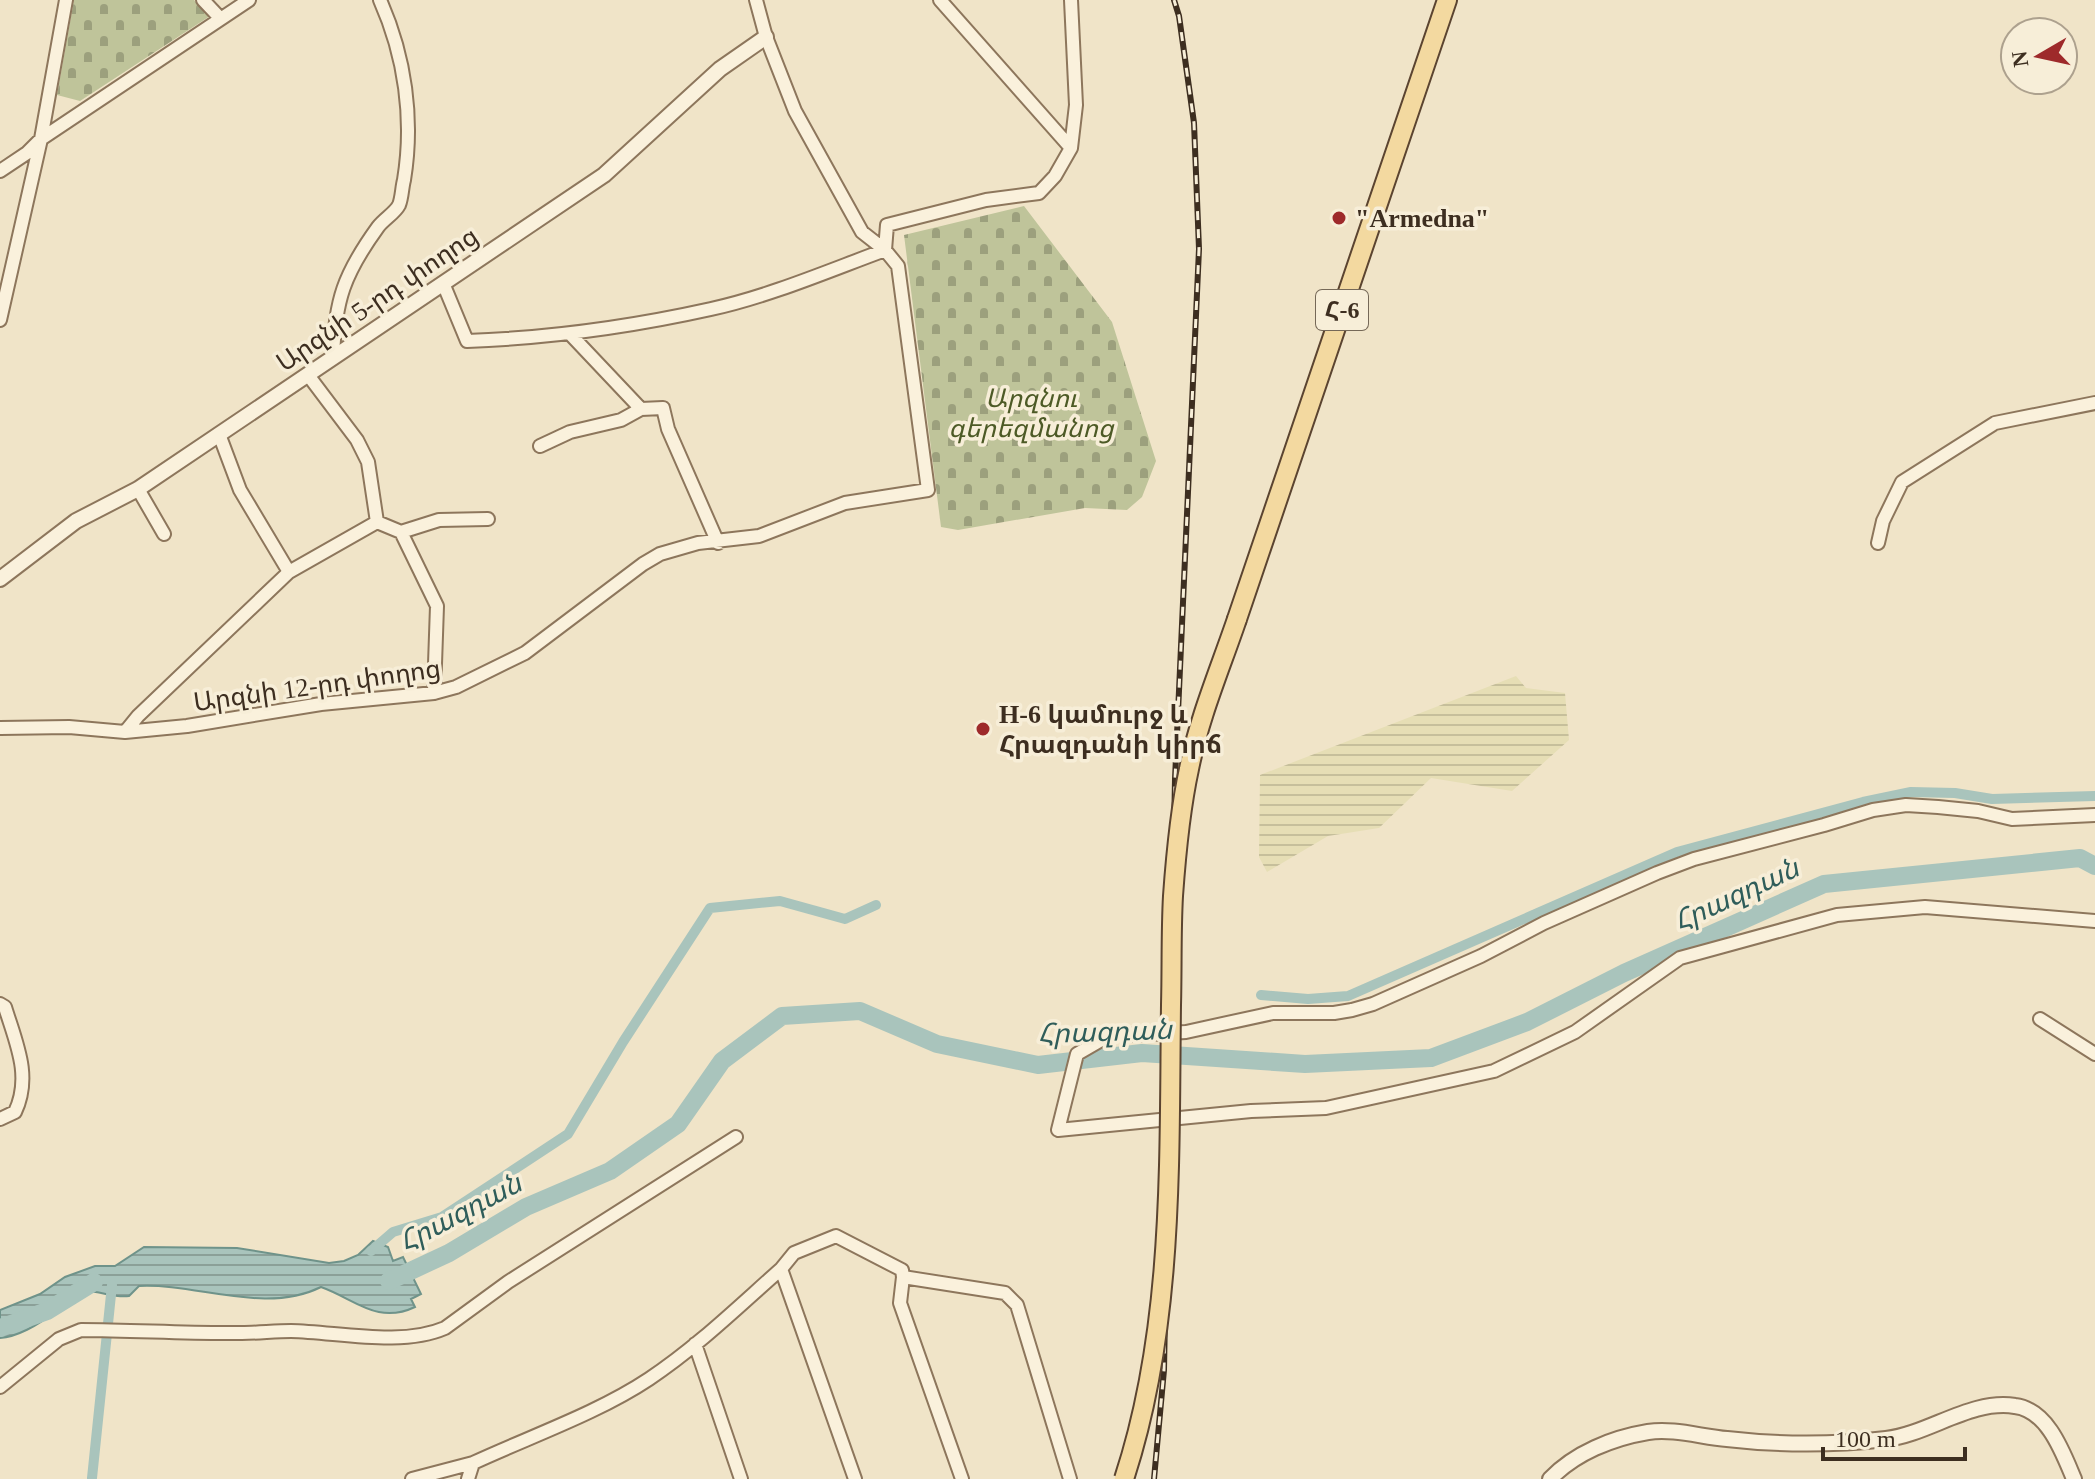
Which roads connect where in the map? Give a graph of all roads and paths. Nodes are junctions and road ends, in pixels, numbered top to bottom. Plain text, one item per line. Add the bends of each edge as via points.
1 (66, 0) edge
2 (203, 0) edge
3 (249, 0) edge
4 (380, 0) edge
5 (756, 0) edge
6 (940, 0) edge
7 (1071, 0) edge
8 (1447, 0) edge
9 (220, 18) junction
10 (766, 37) junction
11 (41, 139) junction
12 (1071, 148) junction
13 (0, 171) edge
14 (885, 250) junction
15 (443, 283) junction
16 (0, 320) edge
17 (571, 335) junction
18 (333, 357) junction
19 (308, 375) junction
20 (2095, 403) edge
21 (641, 409) junction
22 (219, 434) junction
23 (540, 446) dead end
24 (138, 489) junction
25 (488, 519) dead end
26 (377, 522) junction
27 (401, 532) junction
28 (164, 534) dead end
29 (718, 543) junction
30 (1878, 543) dead end
31 (289, 572) junction
32 (0, 579) edge
33 (434, 693) junction
34 (0, 728) edge
35 (125, 732) junction
36 (2095, 815) edge
37 (2095, 921) edge
38 (0, 1004) edge
39 (2040, 1019) dead end
40 (2095, 1054) edge
41 (0, 1119) edge
42 (736, 1137) dead end
43 (781, 1269) junction
44 (903, 1277) junction
45 (695, 1344) junction
46 (0, 1387) edge
47 (473, 1463) junction
48 (736, 1477) edge
49 (412, 1479) edge
50 (468, 1479) edge
51 (855, 1479) edge
52 (962, 1479) edge
53 (1070, 1479) edge
54 (1124, 1479) edge
55 (1550, 1479) edge
56 (2074, 1479) edge

1 - 11 street
2 - 9 street
3 - 9 street
4 - 18 street via 406,86 407,162 399,205 380,224 344,282 334,317
5 - 10 street
6 - 12 street
7 - 12 street via 1076,105
8 - 54 main road, Հ-6, bridge via 1189,770 1173,896 1161,1301 1149,1383
9 - 11 street
10 - 14 street via 795,111 827,171 862,232
10 - 15 street, Արզնի 5-րդ փողոց via 720,69 604,175
11 - 13 street
11 - 16 street
12 - 14 street via 1039,193 986,200 887,225
14 - 17 street via 713,309
14 - 29 street, Արզնի 12-րդ փողոց via 898,266 928,490 845,503 759,536
15 - 17 street via 467,341
15 - 18 street, Արզնի 5-րդ փողոց
17 - 21 street
18 - 19 street, Արզնի 5-րդ փողոց
19 - 22 street, Արզնի 5-րդ փողոց
19 - 26 street via 368,462
20 - 30 street via 1995,423 1902,482
21 - 23 street
21 - 29 street via 663,408
22 - 24 street, Արզնի 5-րդ փողոց
22 - 31 street via 240,490
24 - 28 street
24 - 32 street, Արզնի 5-րդ փողոց via 76,521
25 - 27 street via 439,520
26 - 27 street
26 - 31 street
27 - 33 street via 437,606
29 - 33 street, Արզնի 12-րդ փողոց via 660,554 525,653
31 - 35 street
33 - 35 street, Արզնի 12-րդ փողոց
34 - 35 street, Արզնի 12-րդ փողոց
36 - 37 street via 2012,819 1906,805 1873,810 1657,873 1373,1004 1334,1013 1273,1013 1186,1032 1115,1032 1077,1054 1058,1130 1326,1108 1494,1071 1575,1032 1680,958 1837,915 1925,907
38 - 41 street via 24,1068 23,1097 15,1112
39 - 40 street
42 - 46 street via 433,1333 81,1330 59,1339
43 - 44 street via 794,1253 836,1236 902,1270
43 - 45 street
43 - 51 street
44 - 52 street via 900,1303
44 - 53 street via 1005,1293 1017,1305
45 - 47 street via 648,1380
45 - 48 street
47 - 49 street
47 - 50 street
55 - 56 street via 1587,1452 1651,1431 1797,1443 1889,1439 1983,1409 2017,1406 2040,1419 2060,1446

